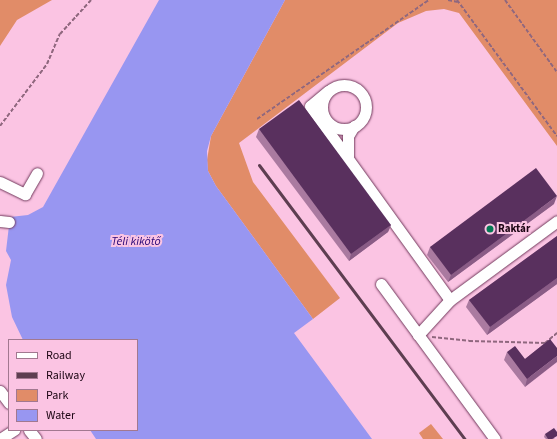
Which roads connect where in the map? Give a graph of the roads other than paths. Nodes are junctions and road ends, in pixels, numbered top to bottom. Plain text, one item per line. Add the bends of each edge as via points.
1 (328, 91) junction
2 (354, 126) junction
3 (348, 157) junction
4 (37, 173) dead end
5 (0, 182) edge
6 (557, 221) edge
7 (381, 284) dead end
8 (450, 300) junction
9 (418, 335) junction
10 (0, 391) edge
11 (8, 402) edge
12 (12, 431) edge
13 (30, 431) edge
14 (0, 439) edge
15 (36, 439) edge
16 (494, 439) edge

1 - 2 lane via 323,102 326,120 339,128
1 - 2 lane via 346,85 362,94 366,101 364,116
1 - 3 lane via 310,106
2 - 3 lane via 346,142
3 - 8 lane
4 - 5 lane via 25,194
6 - 8 lane
7 - 9 lane
8 - 9 lane
9 - 16 lane
10 - 11 lane
12 - 14 lane
13 - 15 lane

